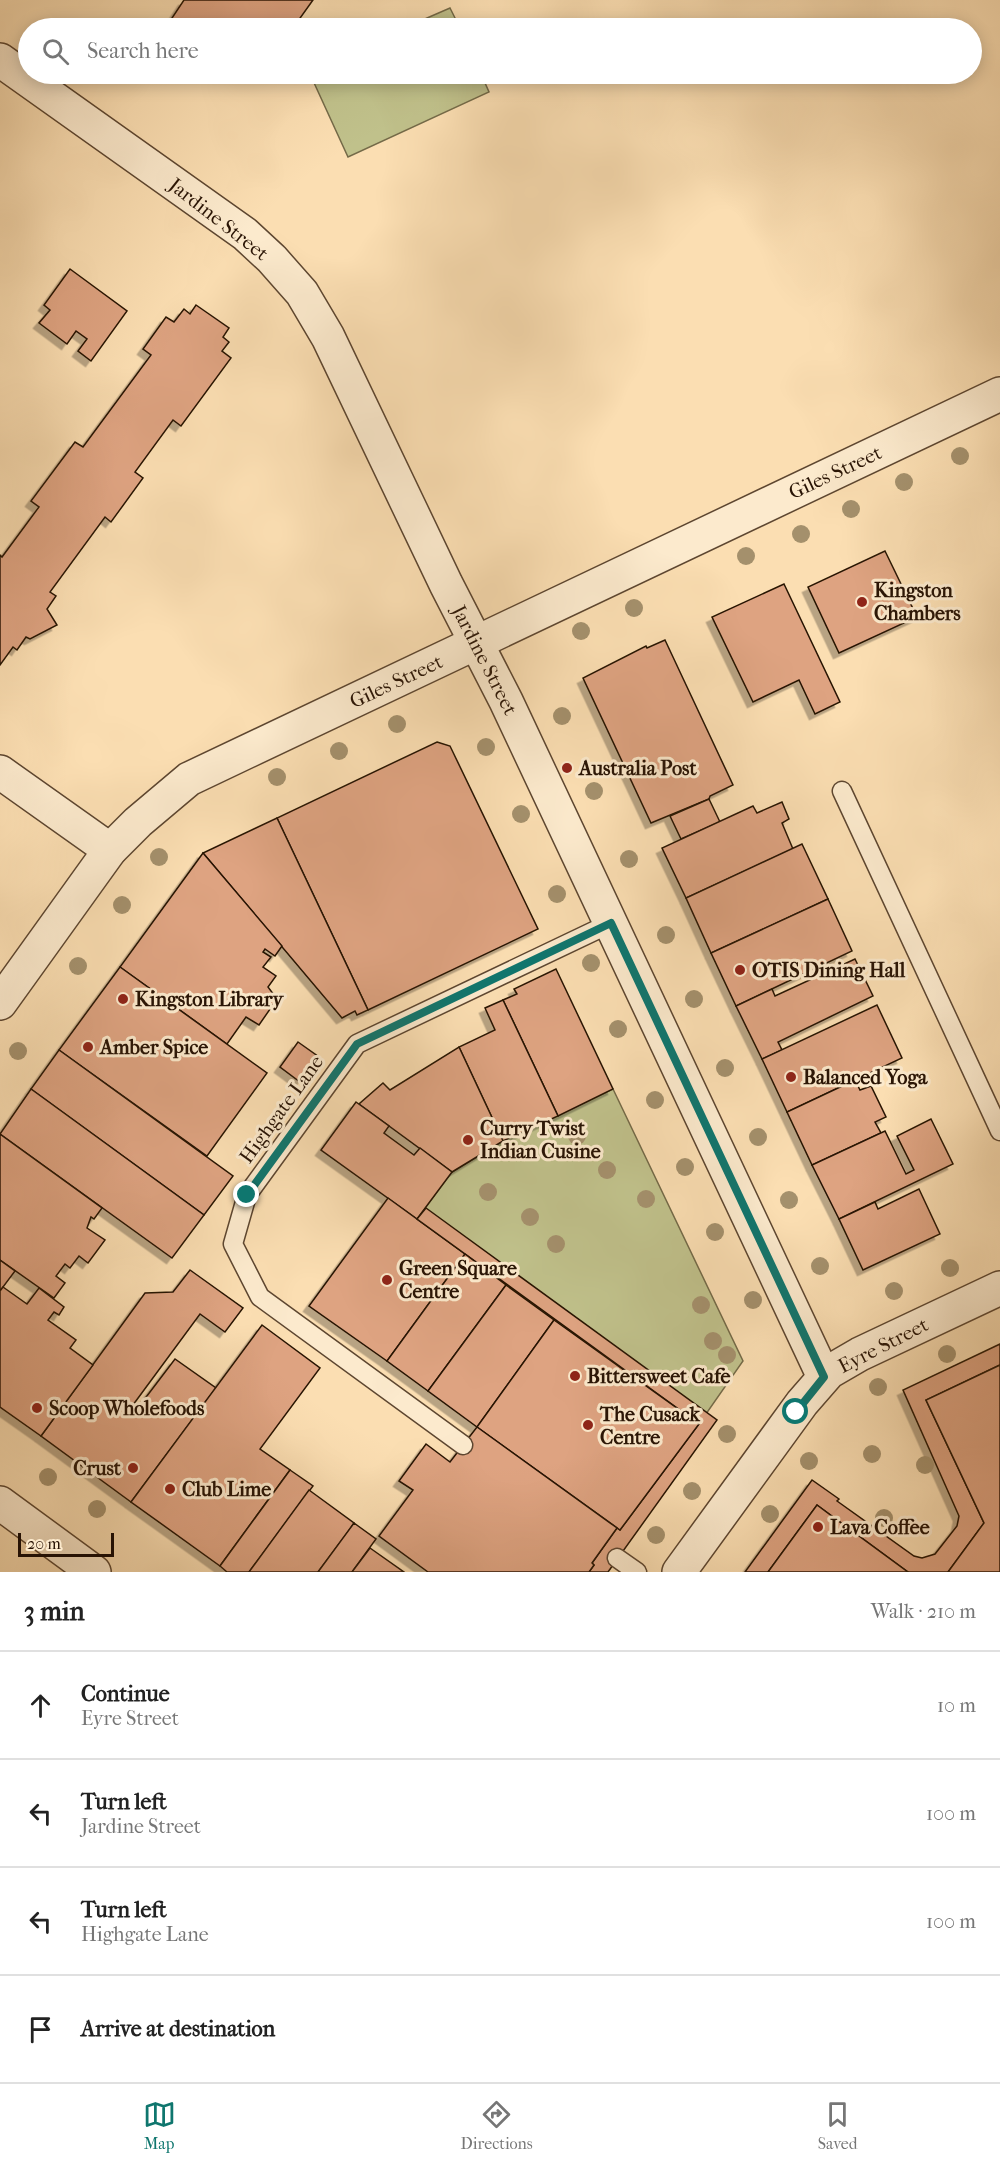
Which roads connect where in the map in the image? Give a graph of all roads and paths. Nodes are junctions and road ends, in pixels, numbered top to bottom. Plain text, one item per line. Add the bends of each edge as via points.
1 (0, 60) edge
2 (18, 73) edge
3 (34, 84) edge
4 (1000, 394) edge
5 (477, 642) junction
6 (0, 772) edge
7 (842, 791) dead end
8 (110, 850) junction
9 (611, 923) junction
10 (0, 1003) edge
11 (1000, 1131) edge
12 (1000, 1288) edge
13 (824, 1377) junction
14 (463, 1445) dead end
15 (0, 1503) edge
16 (617, 1558) dead end
17 (94, 1572) edge
18 (636, 1572) edge
19 (679, 1572) edge

1 - 2 street, Jardine Street
3 - 5 street, Jardine Street via 245,234 302,294 328,337
4 - 5 street, Giles Street
5 - 8 street, Giles Street via 189,780
5 - 9 street, Jardine Street
6 - 8 street
7 - 11 lane
8 - 10 street, Giles Street
9 - 13 street, Jardine Street
9 - 14 lane, Highgate Lane via 357,1044 247,1195 233,1244 260,1297
12 - 13 street, Eyre Street via 850,1359
13 - 19 street, Eyre Street
15 - 17 street
16 - 18 lane

